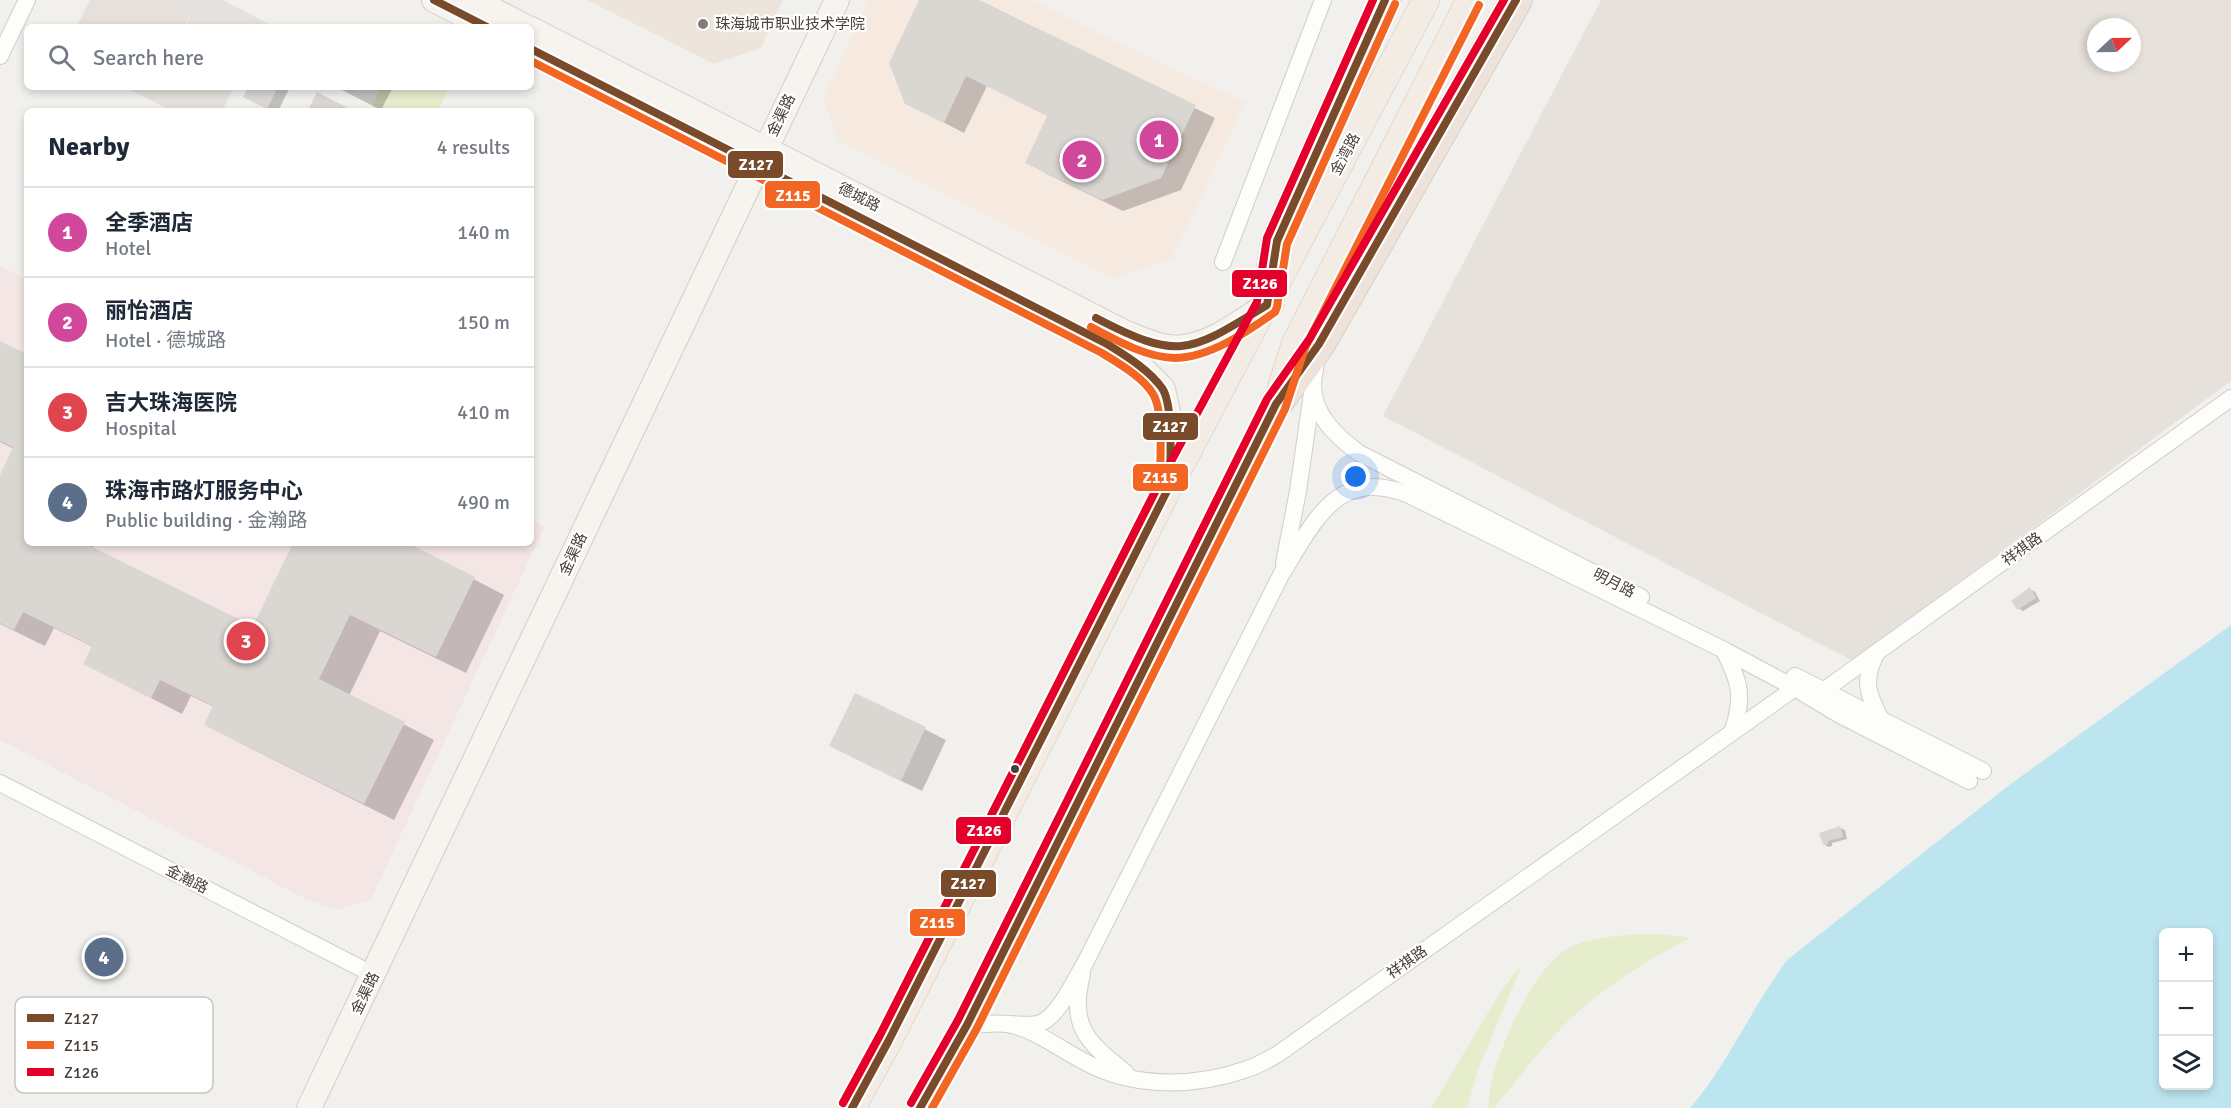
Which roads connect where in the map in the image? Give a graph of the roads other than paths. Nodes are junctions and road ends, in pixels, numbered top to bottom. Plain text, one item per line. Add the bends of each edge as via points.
1 (27, 0) edge
2 (434, 0) edge
3 (474, 0) edge
4 (837, 0) edge
5 (1323, 0) edge
6 (1384, 0) edge
7 (1426, 0) edge
8 (1470, 0) edge
9 (1516, 0) edge
10 (481, 24) edge
11 (520, 24) edge
12 (534, 32) edge
13 (534, 50) edge
14 (0, 56) edge
15 (762, 156) junction
16 (1223, 262) dead end
17 (1266, 305) junction
18 (1115, 338) junction
19 (1319, 344) junction
20 (1313, 387) junction
21 (2231, 398) edge
22 (1276, 404) junction
23 (1170, 486) junction
24 (1282, 573) junction
25 (1724, 650) junction
26 (1876, 654) junction
27 (1800, 684) junction
28 (1818, 695) junction
29 (1881, 720) junction
30 (1733, 730) junction
31 (0, 783) edge
32 (1084, 965) junction
33 (374, 975) junction
34 (1007, 1024) junction
35 (967, 1025) junction
36 (1133, 1078) junction
37 (309, 1108) edge
38 (852, 1108) edge
39 (920, 1108) edge

1 - 14 street
2 - 10 street
3 - 11 street
4 - 15 street, 金渠路
5 - 16 street
6 - 17 highway via 1277,241
7 - 17 main road, 金湾路
8 - 22 main road via 1295,344
9 - 19 highway
12 - 15 street, 德城路
13 - 15 street, 德城路
15 - 18 street, 德城路
15 - 33 street, 金渠路
17 - 18 street via 1221,333 1182,348
17 - 23 main road, 金湾路
18 - 23 street via 1163,388 1171,426
19 - 20 street, 明月路
19 - 22 highway
20 - 24 street
20 - 27 street, 明月路 via 1319,410 1330,428 1359,453
21 - 26 street, 祥祺路
22 - 35 main road
23 - 38 main road, 金湾路
24 - 25 street, 明月路 via 1317,517 1332,502 1352,490 1390,488
24 - 32 street
25 - 27 street, 明月路
25 - 30 street via 1736,673 1740,693
26 - 28 street, 祥祺路
26 - 29 street via 1868,669 1867,685
27 - 28 street, 明月路
27 - 30 street, 祥祺路
28 - 29 street, 明月路
28 - 29 street, 明月路 via 1838,714 1976,776
30 - 36 street, 祥祺路 via 1278,1054 1247,1070 1193,1082
31 - 33 street, 金瀚路
32 - 34 street via 1046,1020
32 - 36 street via 1077,1011 1083,1032 1096,1049
33 - 37 street, 金渠路
34 - 35 street, 祥祺路
34 - 36 street, 祥祺路 via 1039,1036 1096,1068
35 - 39 main road

